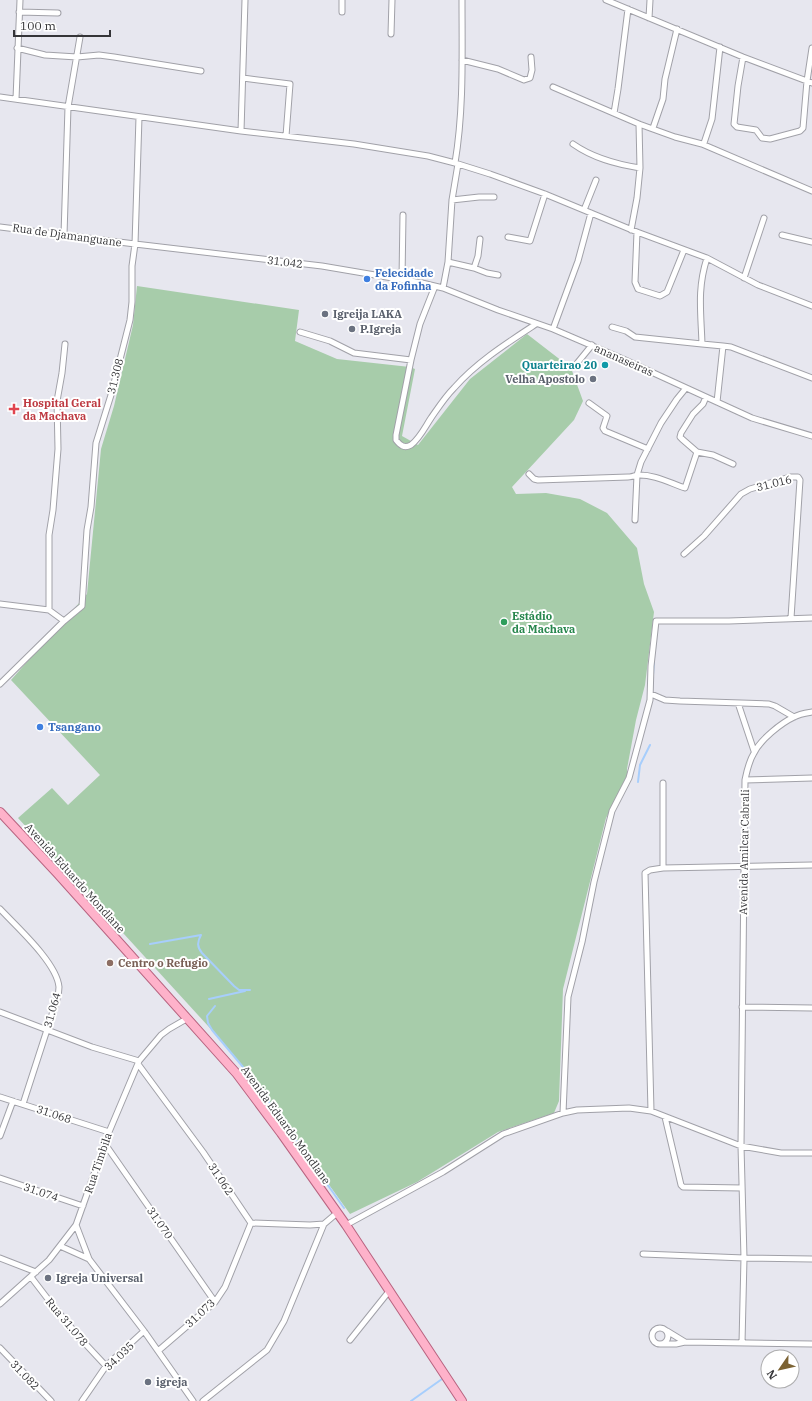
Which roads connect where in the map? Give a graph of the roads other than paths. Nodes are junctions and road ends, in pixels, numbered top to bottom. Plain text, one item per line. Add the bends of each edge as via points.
1 (20, 0) edge
2 (245, 0) edge
3 (342, 0) edge
4 (392, 0) edge
5 (462, 0) edge
6 (606, 0) edge
7 (650, 0) edge
8 (628, 9) junction
9 (19, 12) junction
10 (342, 12) dead end
11 (58, 13) dead end
12 (649, 18) junction
13 (677, 29) junction
14 (391, 34) dead end
15 (80, 37) dead end
16 (720, 47) junction
17 (17, 48) junction
18 (812, 48) edge
19 (77, 57) junction
20 (531, 57) dead end
21 (743, 57) junction
22 (462, 60) junction
23 (201, 71) dead end
24 (243, 78) junction
25 (809, 82) edge
26 (553, 87) dead end
27 (0, 97) edge
28 (16, 99) junction
29 (68, 107) junction
30 (614, 113) junction
31 (139, 117) junction
32 (639, 124) junction
33 (653, 128) junction
34 (242, 131) junction
35 (286, 136) junction
36 (573, 144) dead end
37 (702, 144) junction
38 (456, 163) junction
39 (640, 168) junction
40 (596, 180) dead end
41 (812, 191) edge
42 (545, 194) junction
43 (494, 197) dead end
44 (452, 200) junction
45 (584, 210) junction
46 (591, 213) junction
47 (403, 215) dead end
48 (764, 218) dead end
49 (0, 226) edge
50 (631, 230) junction
51 (636, 232) junction
52 (64, 235) junction
53 (782, 235) dead end
54 (508, 237) dead end
55 (480, 239) dead end
56 (812, 242) edge
57 (135, 244) junction
58 (684, 250) junction
59 (707, 258) junction
60 (448, 262) junction
61 (474, 268) junction
62 (498, 275) dead end
63 (744, 278) junction
64 (402, 279) junction
65 (435, 286) junction
66 (443, 288) junction
67 (812, 306) edge
68 (536, 324) junction
69 (612, 327) dead end
70 (553, 329) junction
71 (300, 332) dead end
72 (65, 344) dead end
73 (702, 344) junction
74 (592, 345) junction
75 (723, 346) junction
76 (411, 360) junction
77 (574, 367) dead end
78 (812, 378) edge
79 (686, 388) junction
80 (706, 397) junction
81 (717, 402) junction
82 (589, 403) dead end
83 (812, 436) edge
84 (648, 449) junction
85 (697, 452) junction
86 (733, 464) dead end
87 (529, 474) dead end
88 (638, 475) junction
89 (635, 520) dead end
90 (684, 554) dead end
91 (0, 604) edge
92 (49, 610) junction
93 (791, 618) junction
94 (812, 618) edge
95 (64, 621) junction
96 (0, 684) edge
97 (651, 694) junction
98 (738, 703) junction
99 (812, 712) edge
100 (794, 717) junction
101 (754, 751) junction
102 (812, 778) edge
103 (745, 780) junction
104 (663, 783) dead end
105 (0, 812) edge
106 (812, 866) edge
107 (743, 867) junction
108 (662, 868) junction
109 (0, 909) edge
110 (742, 1007) junction
111 (812, 1008) edge
112 (0, 1012) edge
113 (188, 1018) junction
114 (47, 1030) junction
115 (139, 1063) junction
116 (0, 1096) edge
117 (13, 1101) junction
118 (23, 1104) junction
119 (651, 1111) junction
120 (563, 1114) junction
121 (665, 1117) junction
122 (109, 1132) junction
123 (0, 1136) edge
124 (105, 1144) junction
125 (741, 1146) junction
126 (812, 1153) edge
127 (0, 1178) edge
128 (742, 1188) junction
129 (83, 1206) junction
130 (337, 1213) junction
131 (251, 1223) junction
132 (324, 1224) junction
133 (76, 1225) junction
134 (346, 1225) junction
135 (60, 1246) junction
136 (643, 1254) dead end
137 (0, 1258) edge
138 (89, 1258) junction
139 (744, 1258) junction
140 (812, 1259) edge
141 (36, 1272) junction
142 (31, 1277) junction
143 (390, 1290) junction
144 (214, 1302) junction
145 (0, 1304) edge
146 (144, 1332) junction
147 (667, 1332) junction
148 (350, 1340) dead end
149 (685, 1342) junction
150 (742, 1343) junction
151 (662, 1344) junction
152 (812, 1344) edge
153 (0, 1348) edge
154 (158, 1351) junction
155 (106, 1366) junction
156 (51, 1401) edge
157 (82, 1401) edge
158 (193, 1401) edge
159 (203, 1401) edge
160 (462, 1401) edge

1 - 9 street
2 - 24 street
3 - 10 street
4 - 14 street
5 - 22 street
6 - 8 street
7 - 12 street
8 - 12 street
8 - 30 street
9 - 11 street
9 - 17 street
12 - 13 street
13 - 16 street
13 - 33 street via 663,99
15 - 19 street
16 - 21 street
16 - 37 street via 712,119
17 - 19 street via 45,55
17 - 28 street
18 - 25 street
19 - 23 street via 99,55
19 - 29 street
20 - 22 street via 530,78 524,80 498,69
21 - 25 street
21 - 25 street via 734,124 737,127 756,130 762,138 770,139 802,130
22 - 38 street
24 - 34 street
24 - 35 street via 290,84
26 - 30 street
27 - 28 street
28 - 29 street
29 - 31 street
29 - 52 street
30 - 32 street
31 - 34 street
31 - 57 street, 31.308
32 - 33 street
32 - 39 street
33 - 37 street
34 - 35 street
35 - 38 street via 354,144
36 - 39 street via 592,156 614,164
37 - 41 street
38 - 42 street
38 - 44 street
39 - 50 street
40 - 45 street
42 - 45 street
42 - 54 street via 530,241
43 - 44 street via 479,196
44 - 60 street
45 - 46 street
46 - 50 street
46 - 70 street via 578,260
47 - 64 street
48 - 63 street
49 - 52 street, Rua de Djamanguane
50 - 51 street
51 - 58 street
51 - 58 street via 635,282 638,289 660,296 667,292
52 - 57 street, Rua de Djamanguane
53 - 56 street
55 - 61 street
57 - 64 street, 31.042 via 322,266
57 - 95 street, 31.308 via 130,320 96,443 82,606
58 - 59 street
59 - 63 street
59 - 73 street via 700,294
60 - 61 street
60 - 66 street
61 - 62 street
63 - 67 street
64 - 65 street, 31.042
65 - 66 street, ananaseiras
65 - 76 street via 420,324
66 - 68 street, ananaseiras
68 - 70 street, ananaseiras
68 - 76 street via 486,357 449,394 419,437 410,445 403,447 396,440 396,435
69 - 73 street via 635,337
70 - 74 street, ananaseiras
71 - 76 street via 330,341 354,353
72 - 92 street via 57,400 58,449 49,535
73 - 75 street
74 - 77 street
74 - 79 street, ananaseiras
75 - 78 street
75 - 81 street
79 - 80 street, ananaseiras
79 - 84 street via 661,423
80 - 81 street, ananaseiras
80 - 85 street via 680,436
81 - 83 street, ananaseiras via 752,418
82 - 84 street via 607,416 603,428 605,431
84 - 88 street
85 - 86 street via 713,455
85 - 88 street via 685,488 666,480
87 - 88 street via 538,480
88 - 89 street
90 - 93 street, 31.016 via 704,536 741,494 790,477 798,477 800,480
91 - 92 street
92 - 95 street
93 - 94 street
93 - 97 street via 656,621 650,666
95 - 96 street, 31.308
97 - 98 street via 665,700
97 - 120 street via 629,778 612,812 568,997
98 - 100 street via 769,704
98 - 101 street
99 - 100 street
100 - 101 street, Avenida Amilcar Cabrali via 769,735
101 - 103 street, Avenida Amilcar Cabrali
102 - 103 street
103 - 107 street, Avenida Amilcar Cabrali
104 - 108 street
105 - 113 main road, Avenida Eduardo Mondlane
106 - 107 street
107 - 108 street
107 - 110 street, Avenida Amilcar Cabrali
108 - 119 street via 650,870 645,877
109 - 114 street, 31.064 via 47,961 57,980 57,999
110 - 111 street
110 - 125 street, Avenida Amilcar Cabrali
112 - 114 street
113 - 115 street, Rua Timbila via 161,1036
113 - 130 main road, Avenida Eduardo Mondlane via 262,1107
114 - 115 street
114 - 118 street, 31.064
115 - 122 street, Rua Timbila
115 - 131 street, 31.062
116 - 117 street, 31.068
117 - 118 street, 31.068
117 - 123 street
118 - 122 street, 31.068
119 - 120 street via 606,1108 577,1110
119 - 121 street
120 - 134 street via 503,1134 443,1172
121 - 125 street
121 - 128 street via 683,1187
122 - 124 street, Rua Timbila
124 - 129 street, Rua Timbila
124 - 144 street, 31.070
125 - 126 street via 781,1153
125 - 128 street, Avenida Amilcar Cabrali
127 - 129 street, 31.074
128 - 139 street, Avenida Amilcar Cabrali
129 - 133 street, Rua Timbila
130 - 132 street
130 - 134 main road, Avenida Eduardo Mondlane
131 - 132 street
131 - 144 street, 31.073 via 225,1286
132 - 159 street via 284,1321 267,1350
133 - 135 street, Rua Timbila
133 - 138 street
134 - 143 main road, Avenida Eduardo Mondlane
135 - 138 street
135 - 141 street, Rua Timbila
136 - 139 street
137 - 141 street
138 - 146 street
139 - 140 street
139 - 150 street, Avenida Amilcar Cabrali
141 - 142 street, Rua Timbila
142 - 145 street, Rua Timbila
142 - 155 street, Rua 31.078 via 79,1338
143 - 148 street
143 - 160 main road, Avenida Eduardo Mondlane
144 - 154 street, 31.073
146 - 154 street
146 - 155 street, 34.035
147 - 149 street
147 - 151 street via 667,1340
147 - 151 street via 663,1328 658,1328 652,1333 655,1342
149 - 150 street
149 - 151 street
150 - 152 street
153 - 156 street, 31.082
154 - 158 street
155 - 157 street, 34.035

